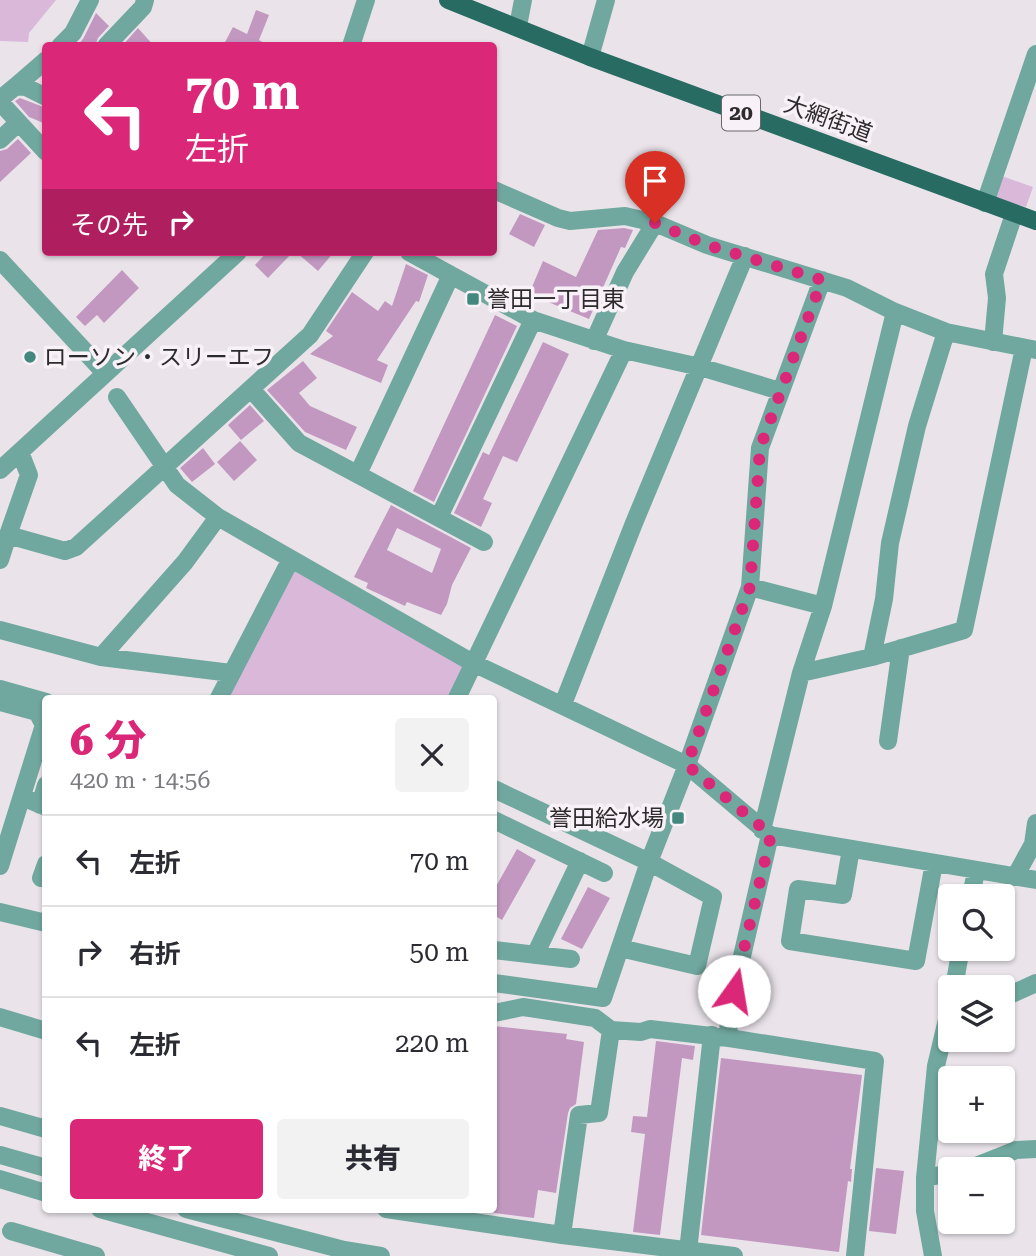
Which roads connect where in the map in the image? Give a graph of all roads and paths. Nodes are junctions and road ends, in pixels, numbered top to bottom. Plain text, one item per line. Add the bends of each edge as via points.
1 (90, 0) edge
2 (145, 0) edge
3 (366, 0) edge
4 (448, 0) edge
5 (523, 0) edge
6 (606, 0) edge
7 (518, 26) junction
8 (64, 42) edge
9 (110, 42) edge
10 (352, 42) edge
11 (1036, 54) edge
12 (590, 57) junction
13 (42, 63) edge
14 (16, 86) junction
15 (42, 95) edge
16 (0, 101) edge
17 (18, 123) junction
18 (0, 140) edge
19 (42, 148) edge
20 (497, 191) edge
21 (985, 203) junction
22 (1014, 214) junction
23 (1036, 221) edge
24 (655, 223) junction
25 (234, 256) edge
26 (362, 256) edge
27 (416, 256) edge
28 (745, 256) junction
29 (0, 260) edge
30 (450, 275) junction
31 (822, 280) junction
32 (895, 312) junction
33 (533, 320) junction
34 (946, 332) junction
35 (593, 341) junction
36 (993, 342) junction
37 (1030, 349) edge
38 (624, 350) junction
39 (701, 367) junction
40 (105, 373) junction
41 (251, 389) junction
42 (780, 391) junction
43 (117, 397) dead end
44 (20, 452) junction
45 (164, 469) junction
46 (0, 470) edge
47 (358, 474) junction
48 (218, 517) junction
49 (439, 517) junction
50 (8, 535) junction
51 (484, 542) dead end
52 (291, 559) junction
53 (0, 560) edge
54 (750, 587) junction
55 (823, 606) junction
56 (0, 630) edge
57 (901, 648) junction
58 (101, 657) junction
59 (872, 657) junction
60 (473, 663) junction
61 (231, 673) junction
62 (801, 673) junction
63 (0, 689) edge
64 (220, 695) edge
65 (458, 695) edge
66 (42, 701) edge
67 (0, 702) edge
68 (563, 704) junction
69 (42, 721) edge
70 (42, 732) edge
71 (888, 741) dead end
72 (687, 765) junction
73 (497, 790) edge
74 (22, 797) junction
75 (42, 806) edge
76 (497, 821) edge
77 (1036, 823) edge
78 (766, 832) junction
79 (851, 849) junction
80 (580, 861) junction
81 (649, 862) junction
82 (934, 863) junction
83 (0, 866) edge
84 (976, 871) junction
85 (604, 873) dead end
86 (1015, 877) junction
87 (1036, 880) edge
88 (973, 884) edge
89 (0, 912) edge
90 (42, 922) edge
91 (620, 948) junction
92 (497, 950) edge
93 (535, 955) junction
94 (571, 960) dead end
95 (497, 983) edge
96 (1036, 983) edge
97 (1015, 993) edge
98 (497, 1012) edge
99 (0, 1017) edge
100 (42, 1030) edge
101 (611, 1030) junction
102 (721, 1037) junction
103 (939, 1052) edge
104 (0, 1116) edge
105 (42, 1128) edge
106 (1036, 1149) edge
107 (0, 1155) edge
108 (998, 1157) edge
109 (42, 1167) edge
110 (938, 1175) edge
111 (925, 1178) junction
112 (0, 1179) edge
113 (42, 1192) edge
114 (114, 1213) edge
115 (201, 1213) edge
116 (413, 1213) edge
117 (11, 1231) dead end
118 (562, 1235) junction
119 (688, 1251) junction
120 (96, 1256) edge
121 (270, 1256) edge
122 (381, 1256) edge
123 (734, 1256) edge
124 (855, 1256) edge
125 (933, 1256) edge

1 - 8 street
2 - 9 street
3 - 10 street
4 - 7 main road, 大網街道 / 20
5 - 7 street
6 - 12 street
7 - 12 main road, 大網街道 / 20
11 - 21 street
12 - 21 main road, 大網街道 / 20
13 - 14 street
14 - 15 street
14 - 16 street
16 - 17 street
17 - 18 street
17 - 19 street
20 - 24 street via 570,221 625,216
21 - 22 main road, 大網街道 / 20
22 - 23 main road, 大網街道 / 20
22 - 36 street via 994,274
24 - 28 street
24 - 35 street via 625,272
25 - 40 street
26 - 41 street via 310,335
27 - 30 street
28 - 31 street
28 - 39 street
29 - 40 street
30 - 33 street
30 - 47 street
31 - 32 street
31 - 42 street
32 - 34 street
32 - 55 street
33 - 35 street
33 - 49 street
34 - 36 street
34 - 59 street via 917,426 890,543
35 - 38 street
36 - 37 street
37 - 57 street via 964,630
38 - 39 street
38 - 60 street
39 - 42 street
39 - 68 street
40 - 44 street
41 - 45 street
41 - 47 street via 299,443
42 - 54 street via 760,448
43 - 45 street
44 - 46 street
44 - 50 street via 29,475
45 - 48 street
45 - 50 street via 76,547 65,551
47 - 49 street
48 - 52 street
48 - 58 street via 185,562
49 - 51 street
50 - 53 street
52 - 60 street
52 - 61 street
54 - 55 street
54 - 72 street
55 - 62 street
56 - 58 street
57 - 59 street
57 - 71 street
58 - 61 street
59 - 62 street
60 - 65 street
60 - 68 street
61 - 64 street
62 - 78 street
63 - 66 street
67 - 69 street via 37,712
68 - 72 street
70 - 74 street
72 - 78 street
72 - 81 street
73 - 81 street
74 - 75 street
74 - 83 street
76 - 80 street
77 - 86 street via 1033,844
78 - 79 street
78 - 102 street
79 - 82 street
79 - 82 street via 843,895 798,889 790,941 916,961
80 - 85 street
80 - 93 street
81 - 91 street
81 - 91 street via 713,897 697,966
82 - 84 street
84 - 86 street
84 - 88 street
86 - 87 street
89 - 90 street
91 - 95 street via 603,998
92 - 93 street
93 - 94 street
96 - 97 street
98 - 101 street via 523,1007 595,1018
99 - 100 street
101 - 102 street
101 - 118 street via 599,1113 579,1115
102 - 119 street
102 - 124 street via 875,1061
103 - 111 street
104 - 105 street
106 - 108 street
107 - 109 street
110 - 111 street
111 - 125 street
112 - 113 street
114 - 121 street
115 - 122 street
116 - 118 street
117 - 120 street
118 - 119 street
119 - 123 street

